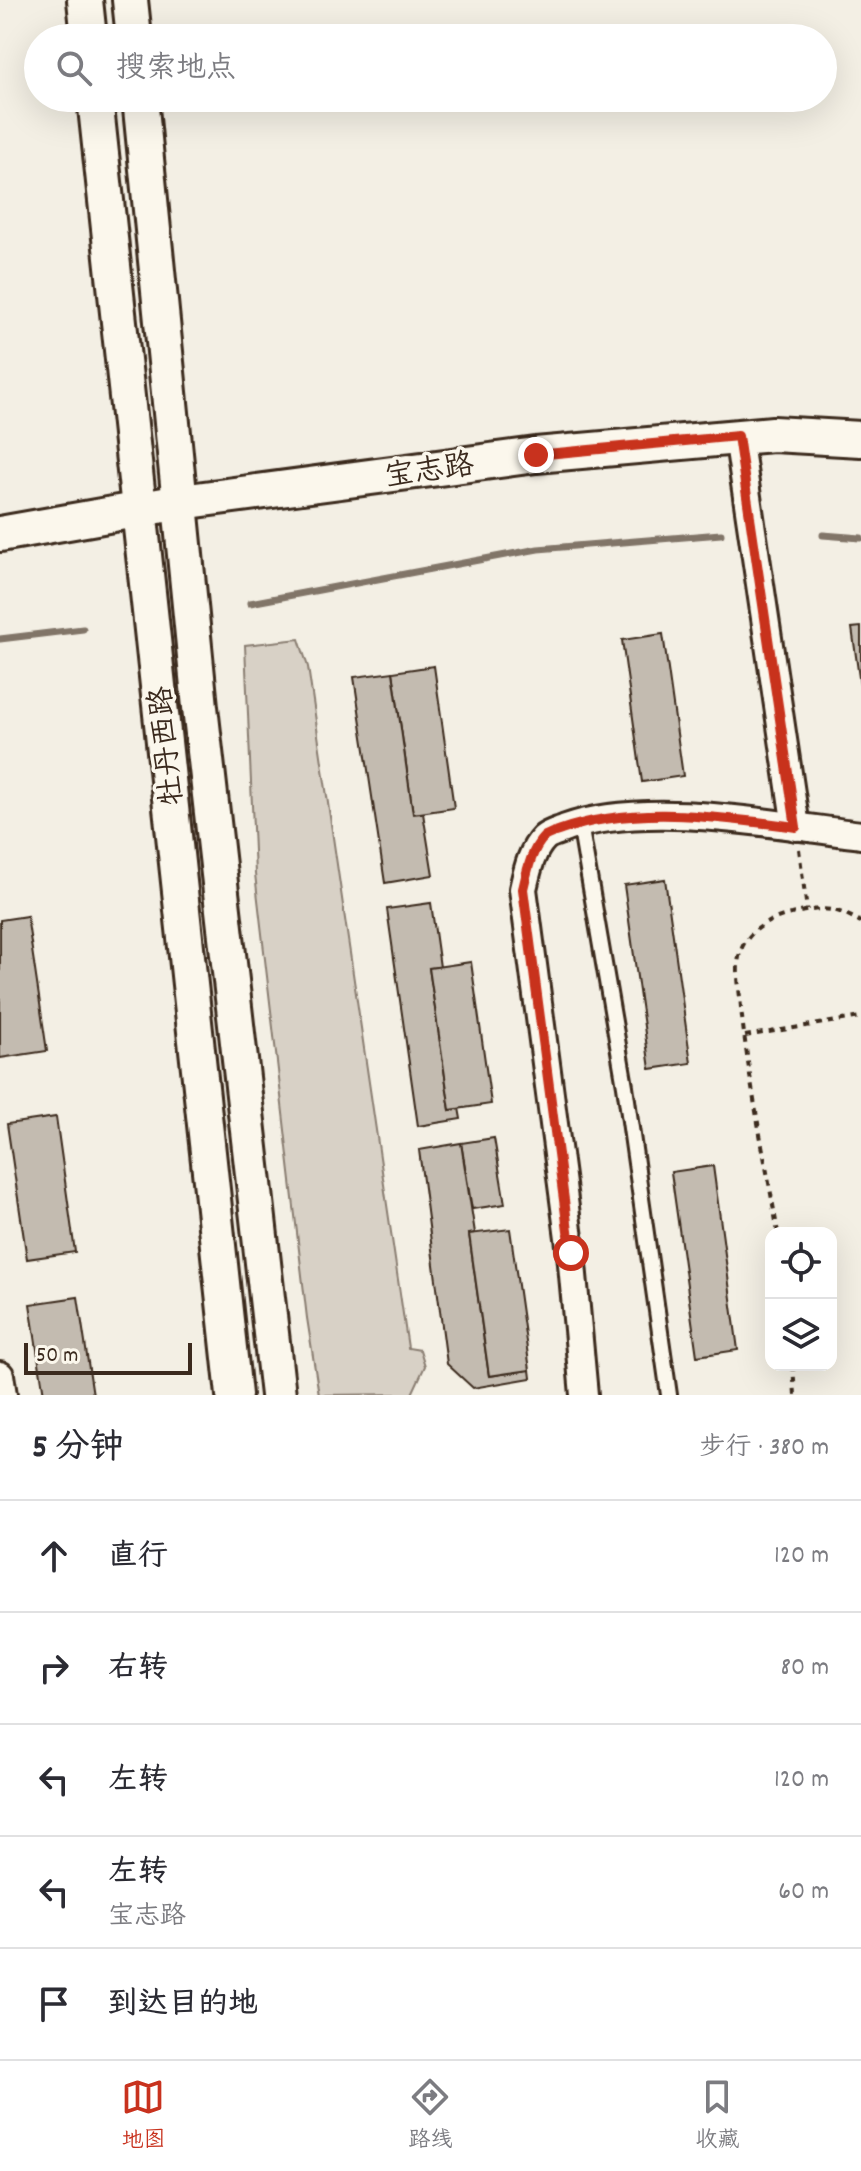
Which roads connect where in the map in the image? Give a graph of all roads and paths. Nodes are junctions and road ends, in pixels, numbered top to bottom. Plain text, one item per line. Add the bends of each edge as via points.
1 (85, 0) edge
2 (130, 0) edge
3 (88, 24) edge
4 (133, 24) edge
5 (97, 112) edge
6 (141, 112) edge
7 (738, 436) junction
8 (861, 439) edge
9 (181, 502) junction
10 (141, 509) junction
11 (0, 534) edge
12 (580, 824) junction
13 (796, 827) junction
14 (861, 835) edge
15 (807, 910) junction
16 (861, 922) edge
17 (861, 1017) edge
18 (744, 1036) junction
19 (777, 1227) edge
20 (793, 1371) edge
21 (0, 1375) edge
22 (3, 1395) edge
23 (234, 1395) edge
24 (278, 1395) edge
25 (584, 1395) edge
26 (669, 1395) edge
27 (795, 1395) edge

1 - 3 street
2 - 4 street
5 - 10 street, 牡丹西路
6 - 9 street, 牡丹西路
7 - 8 street, 宝志路
7 - 9 street, 宝志路 via 536,455
7 - 13 street
9 - 10 street, 宝志路
9 - 24 street, 牡丹西路
10 - 11 street, 宝志路
10 - 23 street, 牡丹西路
12 - 13 street via 644,816
12 - 25 street via 545,836 530,861 523,889 571,1253
12 - 26 lane via 625,1086
13 - 14 street
13 - 15 path
15 - 16 path via 827,907
15 - 18 path via 763,926 749,936 739,955
17 - 18 path
18 - 19 path
20 - 27 path
21 - 22 street

